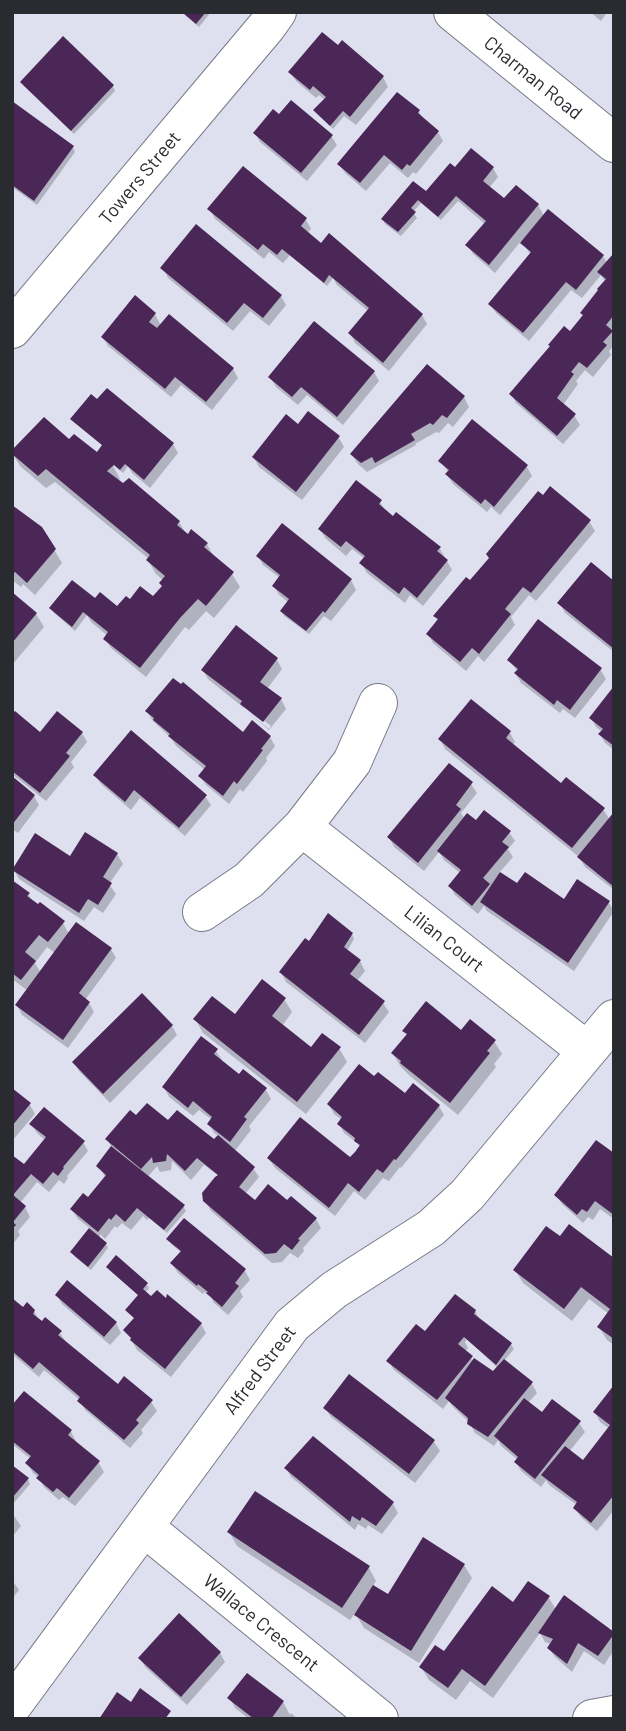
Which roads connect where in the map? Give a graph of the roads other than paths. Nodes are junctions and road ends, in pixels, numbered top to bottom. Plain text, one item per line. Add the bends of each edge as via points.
1 (453, 12) edge
2 (276, 17) edge
3 (614, 143) edge
4 (12, 329) edge
5 (378, 703) dead end
6 (302, 827) junction
7 (202, 912) dead end
8 (614, 1019) edge
9 (587, 1051) junction
10 (144, 1527) junction
11 (12, 1706) edge
12 (614, 1715) edge
13 (379, 1719) edge
14 (592, 1719) edge

1 - 3 street, Charman Road
2 - 4 street, Towers Street
5 - 6 street via 352,762
6 - 7 street via 249,880
6 - 9 street, Lilian Court
8 - 9 street, Alfred Street
9 - 10 street, Alfred Street via 467,1195 431,1228 334,1290 292,1325
10 - 11 street, Alfred Street
10 - 13 street, Wallace Crescent
12 - 14 street

